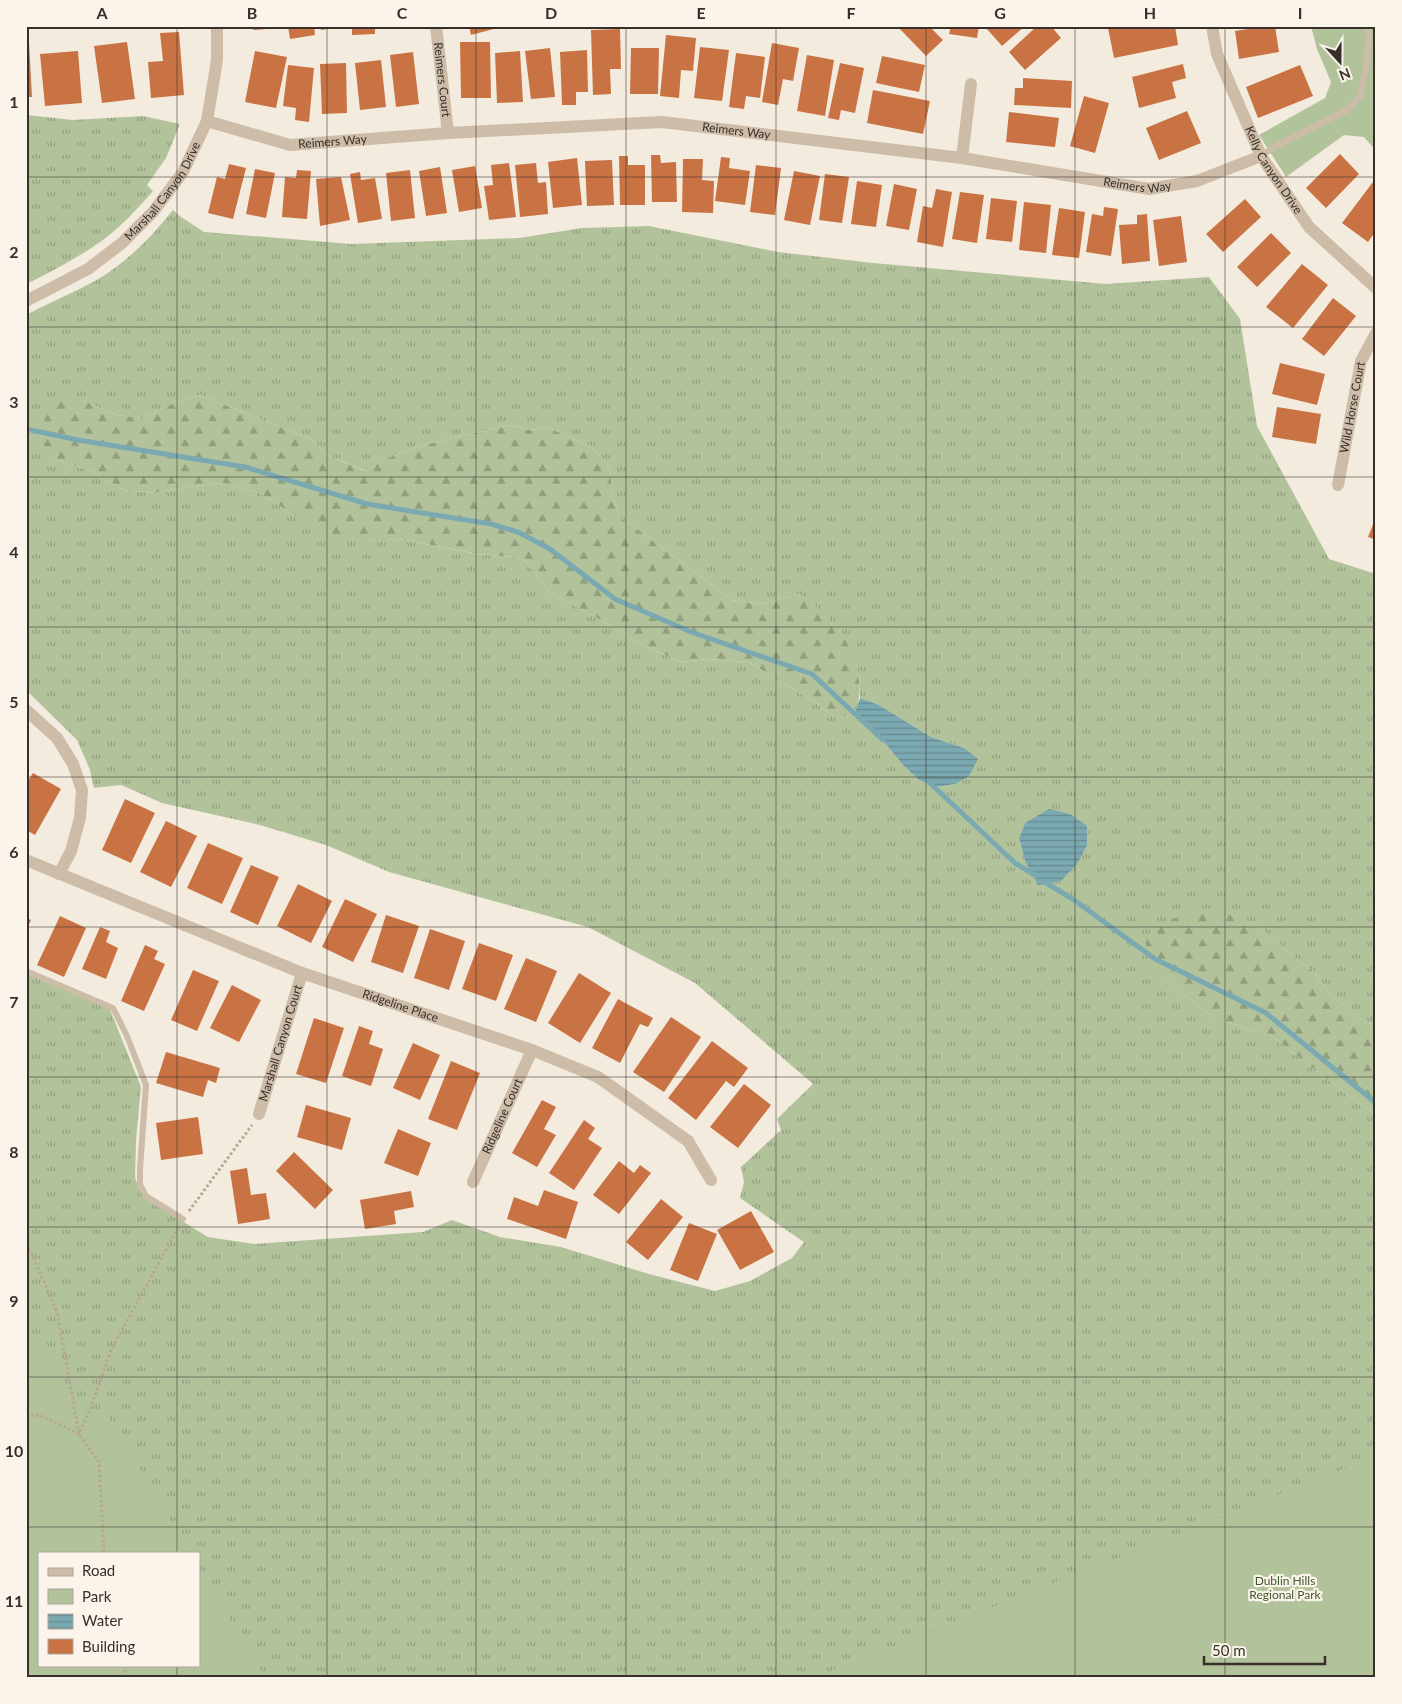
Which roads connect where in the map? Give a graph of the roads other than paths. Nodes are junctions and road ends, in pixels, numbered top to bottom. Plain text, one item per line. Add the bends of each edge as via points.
1 (217, 26) edge
2 (436, 26) edge
3 (1212, 26) edge
4 (1369, 26) edge
5 (971, 84) dead end
6 (207, 121) junction
7 (448, 133) junction
8 (1261, 156) junction
9 (962, 158) junction
10 (1376, 288) edge
11 (26, 301) edge
12 (1376, 333) edge
13 (1338, 485) dead end
14 (26, 710) edge
15 (26, 860) edge
16 (59, 874) junction
17 (26, 971) edge
18 (302, 973) junction
19 (532, 1050) junction
20 (260, 1114) road end
21 (711, 1180) dead end
22 (473, 1182) dead end
23 (184, 1219) road end

1 - 6 street, Marshall Canyon Drive via 217,60
2 - 7 street, Reimers Court
3 - 8 street, Kelly Canyon Drive via 1216,54
4 - 8 lane via 1367,63 1360,97 1347,110 1274,146
5 - 9 street
6 - 7 street, Reimers Way via 290,145
6 - 11 street, Marshall Canyon Drive via 182,172 153,212 122,243 88,268
7 - 9 street, Reimers Way via 662,122
8 - 9 street, Reimers Way via 1197,181 1149,189
8 - 10 street, Kelly Canyon Drive via 1309,227
12 - 13 street, Wild Horse Court via 1361,361
14 - 16 street via 58,738 73,764 82,790 78,826 71,851
15 - 16 street, Ridgeline Place
16 - 18 street, Ridgeline Place
17 - 23 lane via 112,1008 146,1085 140,1185 146,1196
18 - 19 street, Ridgeline Place
18 - 20 street, Marshall Canyon Court
19 - 21 street, Ridgeline Place via 598,1077 688,1141
19 - 22 street, Ridgeline Court

